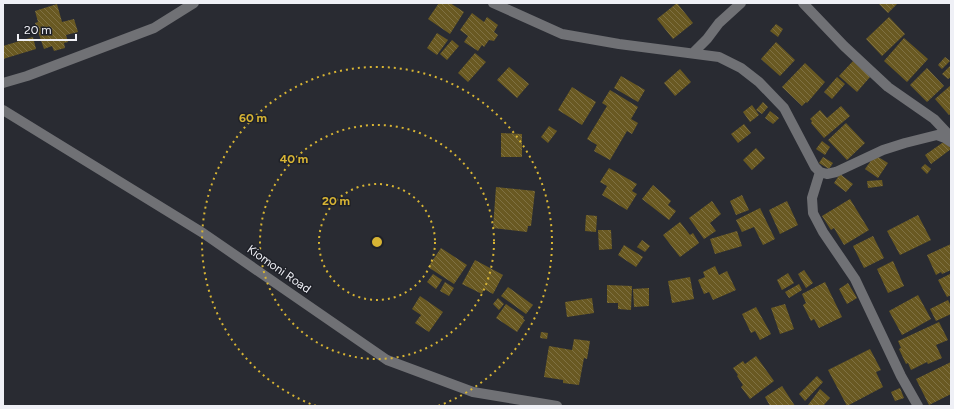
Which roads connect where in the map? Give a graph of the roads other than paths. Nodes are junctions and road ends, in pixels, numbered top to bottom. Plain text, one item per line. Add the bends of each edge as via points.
1 (194, 3) edge
2 (493, 3) edge
3 (741, 3) edge
4 (803, 3) edge
5 (693, 53) junction
6 (3, 83) edge
7 (3, 110) edge
8 (951, 137) edge
9 (951, 142) edge
10 (820, 172) junction
11 (557, 406) edge
12 (918, 406) edge

1 - 6 street via 154,28
2 - 5 street via 562,34 672,52
3 - 5 street via 719,23
4 - 8 street via 888,87 934,119
5 - 10 street via 719,57 741,68 759,82 784,108
7 - 11 street, Kiomoni Road via 203,233 387,360 473,392
9 - 10 street via 937,135 905,142 836,172
10 - 12 street via 812,198 813,213 855,279

